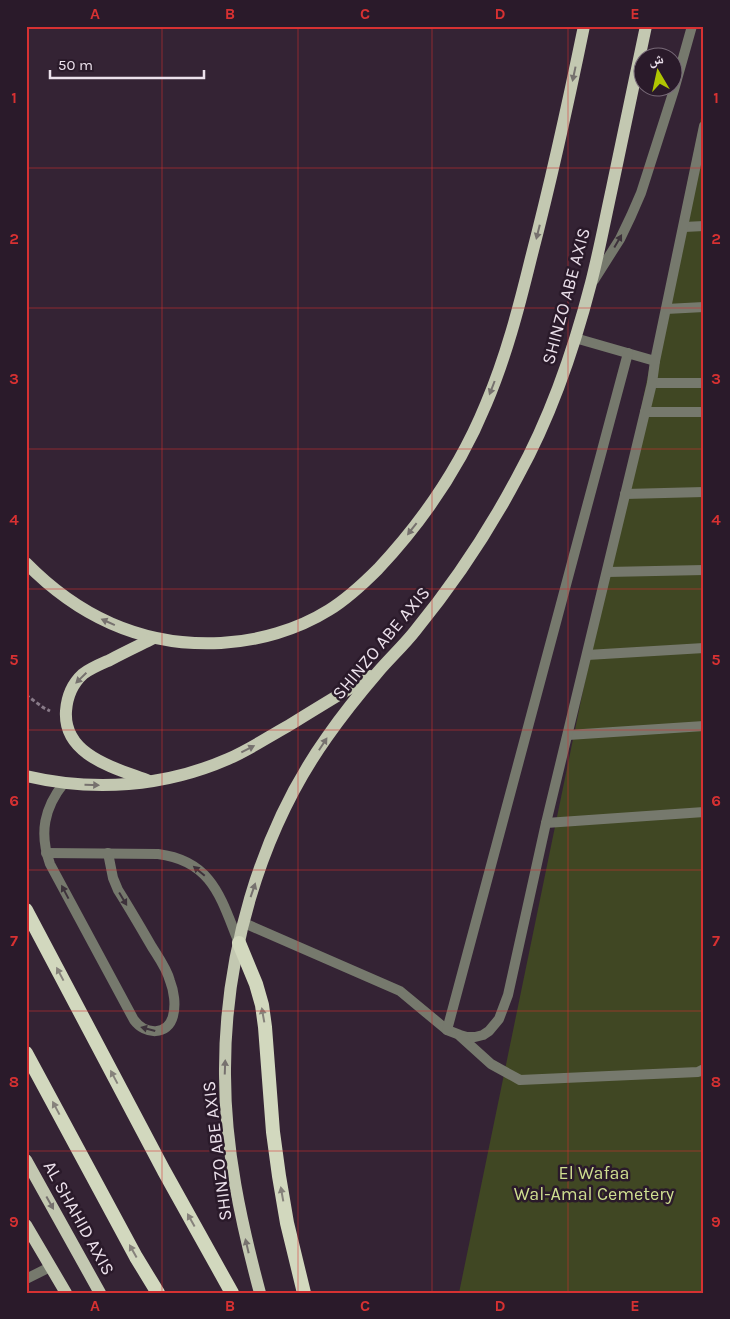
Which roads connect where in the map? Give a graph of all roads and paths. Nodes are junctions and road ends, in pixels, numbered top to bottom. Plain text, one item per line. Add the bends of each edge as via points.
1 (584, 26) edge
2 (646, 26) edge
3 (692, 26) edge
4 (704, 126) edge
5 (702, 141) edge
6 (704, 226) edge
7 (684, 227) junction
8 (592, 282) junction
9 (704, 307) edge
10 (666, 309) junction
11 (575, 338) junction
12 (628, 353) junction
13 (655, 361) junction
14 (652, 383) junction
15 (704, 383) edge
16 (645, 412) junction
17 (704, 412) edge
18 (704, 492) edge
19 (625, 494) junction
20 (26, 563) edge
21 (704, 570) edge
22 (607, 572) junction
23 (154, 638) junction
24 (704, 648) edge
25 (587, 655) junction
26 (379, 670) junction
27 (26, 695) edge
28 (65, 715) junction
29 (704, 726) edge
30 (568, 735) junction
31 (26, 776) edge
32 (149, 781) junction
33 (64, 783) junction
34 (704, 812) edge
35 (546, 823) junction
36 (46, 852) junction
37 (108, 854) junction
38 (26, 910) edge
39 (244, 923) junction
40 (239, 943) junction
41 (446, 1030) junction
42 (460, 1035) junction
43 (26, 1053) edge
44 (704, 1068) edge
45 (26, 1160) edge
46 (26, 1226) edge
47 (50, 1267) junction
48 (26, 1279) edge
49 (66, 1293) edge
50 (100, 1293) edge
51 (158, 1293) edge
52 (232, 1293) edge
53 (260, 1293) edge
54 (304, 1293) edge

1 -> 23 main road via 539,228 506,350 472,436 428,506 368,579 335,606 305,622 281,632 231,642 205,644
2 - 8 main road, SHINZO ABE AXIS
8 -> 3 street via 620,239 641,193
4 - 5 street
5 - 7 street
6 - 7 street
7 - 10 street
8 - 11 main road, SHINZO ABE AXIS
9 - 10 street
10 - 13 street
11 - 12 street
11 - 26 main road, SHINZO ABE AXIS via 541,429 497,516 443,597
12 - 13 street
12 - 41 street
13 - 14 street
14 - 15 street
14 - 16 street
16 - 17 street
16 - 19 street
18 - 19 street
19 - 22 street
23 -> 20 main road via 130,631 83,609
21 - 22 street
22 - 25 street
23 -> 28 main road via 84,674 70,693
24 - 25 street
25 - 30 street
32 -> 26 main road via 228,759
39 -> 26 main road, SHINZO ABE AXIS via 249,901 281,818 330,734
27 - 28 path via 51,712
28 - 32 main road via 72,738 87,755
29 - 30 street
30 - 35 street
31 - 33 main road
33 -> 32 main road via 107,786
33 - 36 street via 48,810 44,831
34 - 35 street
35 - 42 street via 508,995 499,1019 482,1035
36 - 37 street
37 -> 36 street via 118,890 171,982 173,1016 170,1023 158,1031 144,1030 134,1020
40 -> 37 street via 216,889 192,864 170,855
52 -> 38 highway
39 - 40 main road, SHINZO ABE AXIS
39 - 41 street via 400,991
53 -> 40 main road, SHINZO ABE AXIS via 238,1207 224,1076 226,1032
54 -> 40 highway via 279,1176 262,1005
41 - 42 street
42 - 44 street via 491,1064 520,1080 698,1072
51 -> 43 highway
45 -> 50 main road, AL SHAHID AXIS
46 - 47 main road
47 - 48 street
47 - 49 main road

